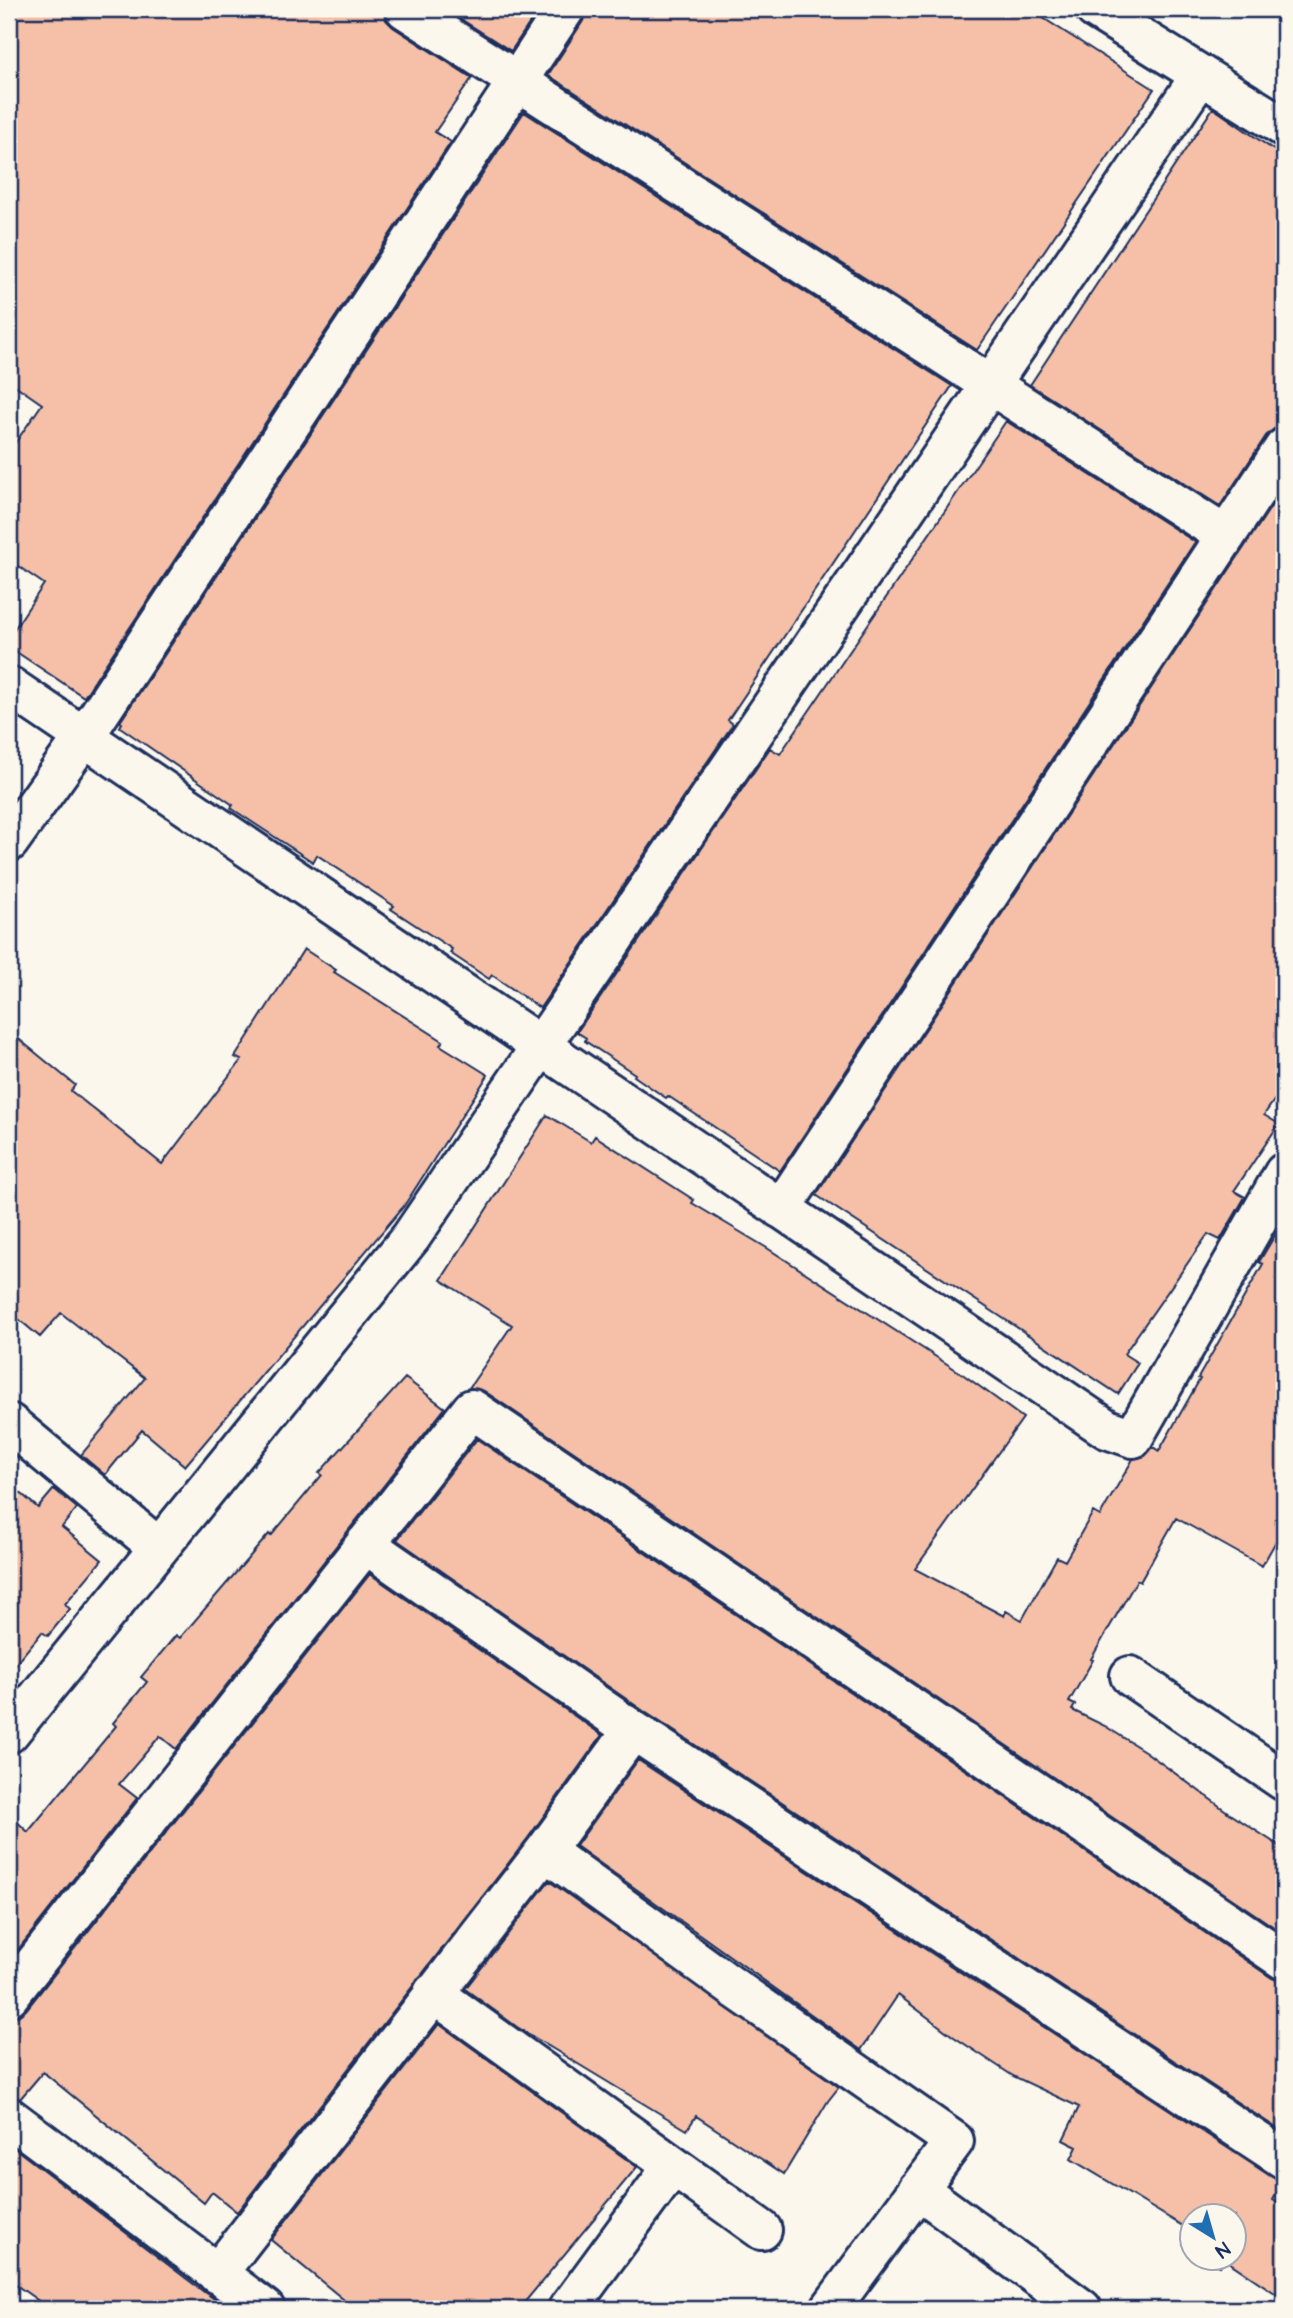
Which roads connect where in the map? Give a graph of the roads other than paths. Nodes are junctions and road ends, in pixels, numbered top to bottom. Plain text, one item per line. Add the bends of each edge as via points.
1 (405, 9) edge
2 (565, 9) edge
3 (1095, 9) edge
4 (1201, 75) junction
5 (517, 81) junction
6 (1284, 127) edge
7 (990, 384) junction
8 (1284, 448) edge
9 (1226, 536) junction
10 (9, 686) edge
11 (84, 737) junction
12 (9, 842) edge
13 (541, 1046) junction
14 (1284, 1173) edge
15 (781, 1209) junction
16 (9, 1423) edge
17 (365, 1544) junction
18 (159, 1548) junction
19 (1130, 1676) dead end
20 (634, 1730) junction
21 (9, 1733) edge
22 (1280, 1767) edge
23 (545, 1851) junction
24 (1284, 1960) edge
25 (433, 1993) junction
26 (9, 1996) edge
27 (9, 2117) edge
28 (1284, 2159) edge
29 (674, 2166) junction
30 (918, 2189) junction
31 (762, 2230) dead end
32 (217, 2274) junction
33 (265, 2309) edge
34 (568, 2309) edge
35 (830, 2309) edge
36 (1082, 2309) edge

1 - 5 street
2 - 5 street
3 - 4 street
4 - 6 street
4 - 7 street
5 - 7 street
5 - 11 street
7 - 9 street
7 - 13 street
8 - 9 street
9 - 15 street
10 - 11 street
11 - 12 street
11 - 13 street
13 - 15 street
13 - 18 street via 411,1237
14 - 15 street via 1133,1438 1107,1429
16 - 18 street
17 - 20 street
17 - 24 street via 472,1409
17 - 26 street
18 - 21 street
19 - 22 street
20 - 23 street
20 - 28 street
23 - 25 street
23 - 30 street via 954,2141
25 - 29 street
25 - 32 street
27 - 32 street
29 - 31 street
29 - 34 street
30 - 35 street
30 - 36 street
32 - 33 street

